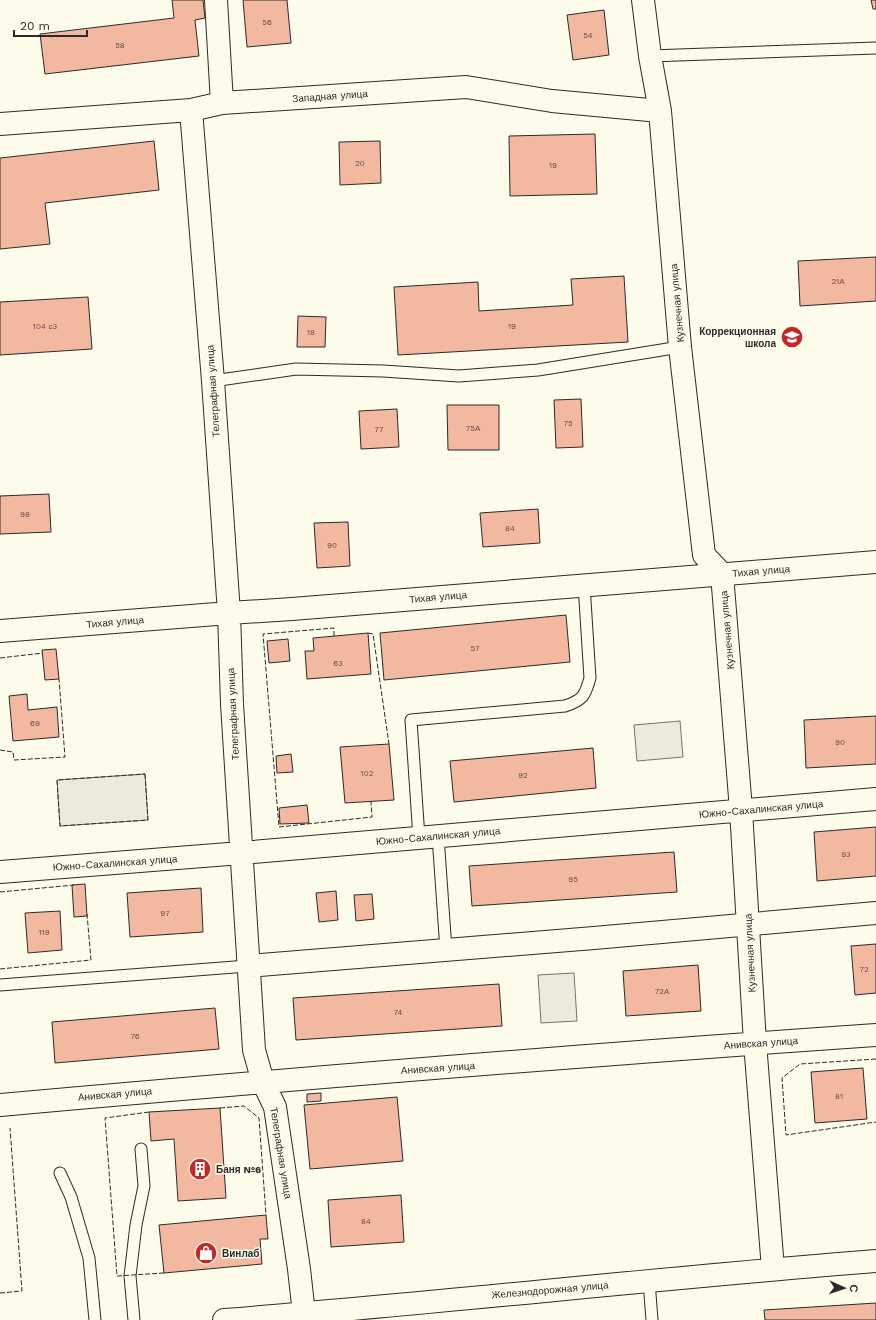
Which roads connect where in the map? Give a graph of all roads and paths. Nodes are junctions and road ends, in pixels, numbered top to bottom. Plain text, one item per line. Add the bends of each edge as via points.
1 (216, 0) edge
2 (643, 0) edge
3 (876, 48) edge
4 (650, 56) junction
5 (222, 103) junction
6 (191, 110) junction
7 (660, 111) junction
8 (0, 124) edge
9 (680, 347) junction
10 (213, 381) junction
11 (876, 562) edge
12 (722, 574) junction
13 (584, 585) junction
14 (229, 612) junction
15 (0, 631) edge
16 (876, 799) edge
17 (741, 810) junction
18 (429, 837) junction
19 (241, 853) junction
20 (0, 872) edge
21 (876, 913) edge
22 (748, 924) junction
23 (446, 950) junction
24 (248, 966) junction
25 (0, 985) edge
26 (876, 1035) edge
27 (755, 1043) junction
28 (263, 1082) junction
29 (0, 1105) edge
30 (141, 1149) dead end
31 (60, 1173) dead end
32 (876, 1261) edge
33 (773, 1269) junction
34 (649, 1281) junction
35 (304, 1317) edge
36 (95, 1320) edge
37 (134, 1320) edge
38 (224, 1320) edge
39 (652, 1320) edge

1 - 5 street
2 - 4 street, Кузнечная улица
3 - 4 lane
4 - 7 street, Кузнечная улица
5 - 6 street, Западная улица
5 - 7 street, Западная улица via 466,87 552,101
6 - 8 street, Западная улица
6 - 10 street, Телеграфная улица
7 - 9 street, Кузнечная улица
9 - 10 lane via 538,370 459,376 384,370 296,369
9 - 12 street, Кузнечная улица via 704,555
10 - 14 street, Телеграфная улица
11 - 12 street, Тихая улица
12 - 13 street, Тихая улица
12 - 17 street, Кузнечная улица
13 - 14 street, Тихая улица via 300,609
13 - 18 lane via 590,678 586,692 578,702 565,706 411,720
14 - 15 street, Тихая улица
14 - 19 street, Телеграфная улица
16 - 17 street, Южно-Сахалинская улица
17 - 18 street, Южно-Сахалинская улица
17 - 22 street, Кузнечная улица
18 - 19 street, Южно-Сахалинская улица
18 - 23 lane
19 - 20 street, Южно-Сахалинская улица
19 - 24 street, Телеграфная улица
21 - 22 street
22 - 23 street
22 - 27 street, Кузнечная улица
23 - 24 street
24 - 25 lane
24 - 28 street, Телеграфная улица via 254,1050
26 - 27 street, Анивская улица
27 - 28 street, Анивская улица
27 - 33 street, Кузнечная улица
28 - 29 street, Анивская улица
28 - 35 street, Телеграфная улица via 274,1107
30 - 37 lane via 144,1186 130,1276
31 - 36 lane via 71,1197 89,1258
32 - 33 street, Железнодорожная улица
33 - 34 street, Железнодорожная улица
34 - 35 street, Железнодорожная улица
34 - 39 lane
35 - 38 street, Железнодорожная улица

